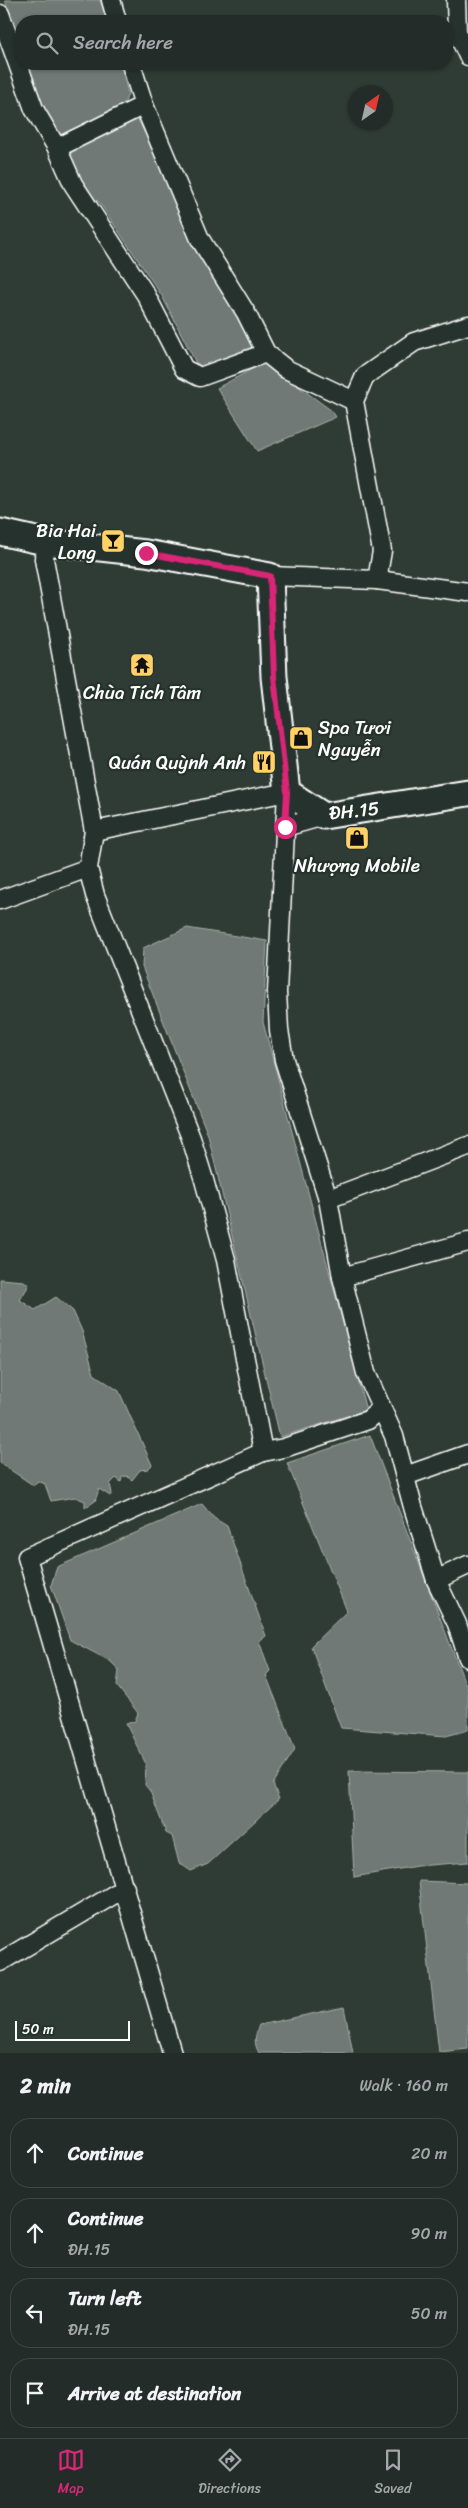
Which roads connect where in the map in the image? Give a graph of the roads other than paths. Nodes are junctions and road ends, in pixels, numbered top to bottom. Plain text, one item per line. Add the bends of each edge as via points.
1 (111, 0) edge
2 (456, 0) edge
3 (0, 14) edge
4 (116, 15) edge
5 (15, 56) edge
6 (468, 56) edge
7 (20, 70) edge
8 (132, 70) edge
9 (137, 108) junction
10 (58, 147) junction
11 (468, 325) edge
12 (262, 354) junction
13 (354, 401) junction
14 (0, 532) edge
15 (45, 542) junction
16 (270, 576) junction
17 (377, 580) junction
18 (468, 592) edge
19 (287, 792) junction
20 (468, 793) edge
21 (324, 816) junction
22 (285, 827) junction
23 (94, 832) junction
24 (88, 868) junction
25 (0, 900) edge
26 (468, 1146) edge
27 (328, 1199) junction
28 (468, 1242) edge
29 (342, 1277) junction
30 (382, 1408) junction
31 (263, 1452) junction
32 (468, 1454) edge
33 (405, 1476) junction
34 (468, 1565) edge
35 (436, 1580) junction
36 (468, 1658) edge
37 (125, 1888) junction
38 (0, 1962) edge
39 (172, 2053) edge

1 - 4 street
2 - 6 street via 458,32
3 - 5 street
7 - 10 street via 34,109
8 - 9 street
9 - 10 street
9 - 12 street via 200,239 246,312
10 - 12 street via 73,184 146,295 184,370 200,377
11 - 13 street via 414,342 365,376
12 - 13 street
13 - 17 street via 382,551
14 - 15 main road
15 - 16 main road via 146,553
15 - 23 street via 44,559
16 - 17 street
16 - 19 main road via 274,677
17 - 18 street
19 - 21 main road, ĐH.15 / ĐH.15
19 - 22 street
19 - 23 street
20 - 21 main road, ĐH.15 / ĐH.15
21 - 22 street
22 - 27 street via 277,992 279,1030 284,1060
23 - 24 street
24 - 25 street
24 - 31 street via 102,916 191,1138 204,1180 226,1260
26 - 27 street
27 - 29 street
28 - 29 street
29 - 30 street via 366,1374
30 - 31 street via 368,1420
30 - 33 street
31 - 37 street via 27,1558
32 - 33 street
33 - 35 street
34 - 35 street
35 - 36 street via 457,1624
37 - 38 street
37 - 39 street

